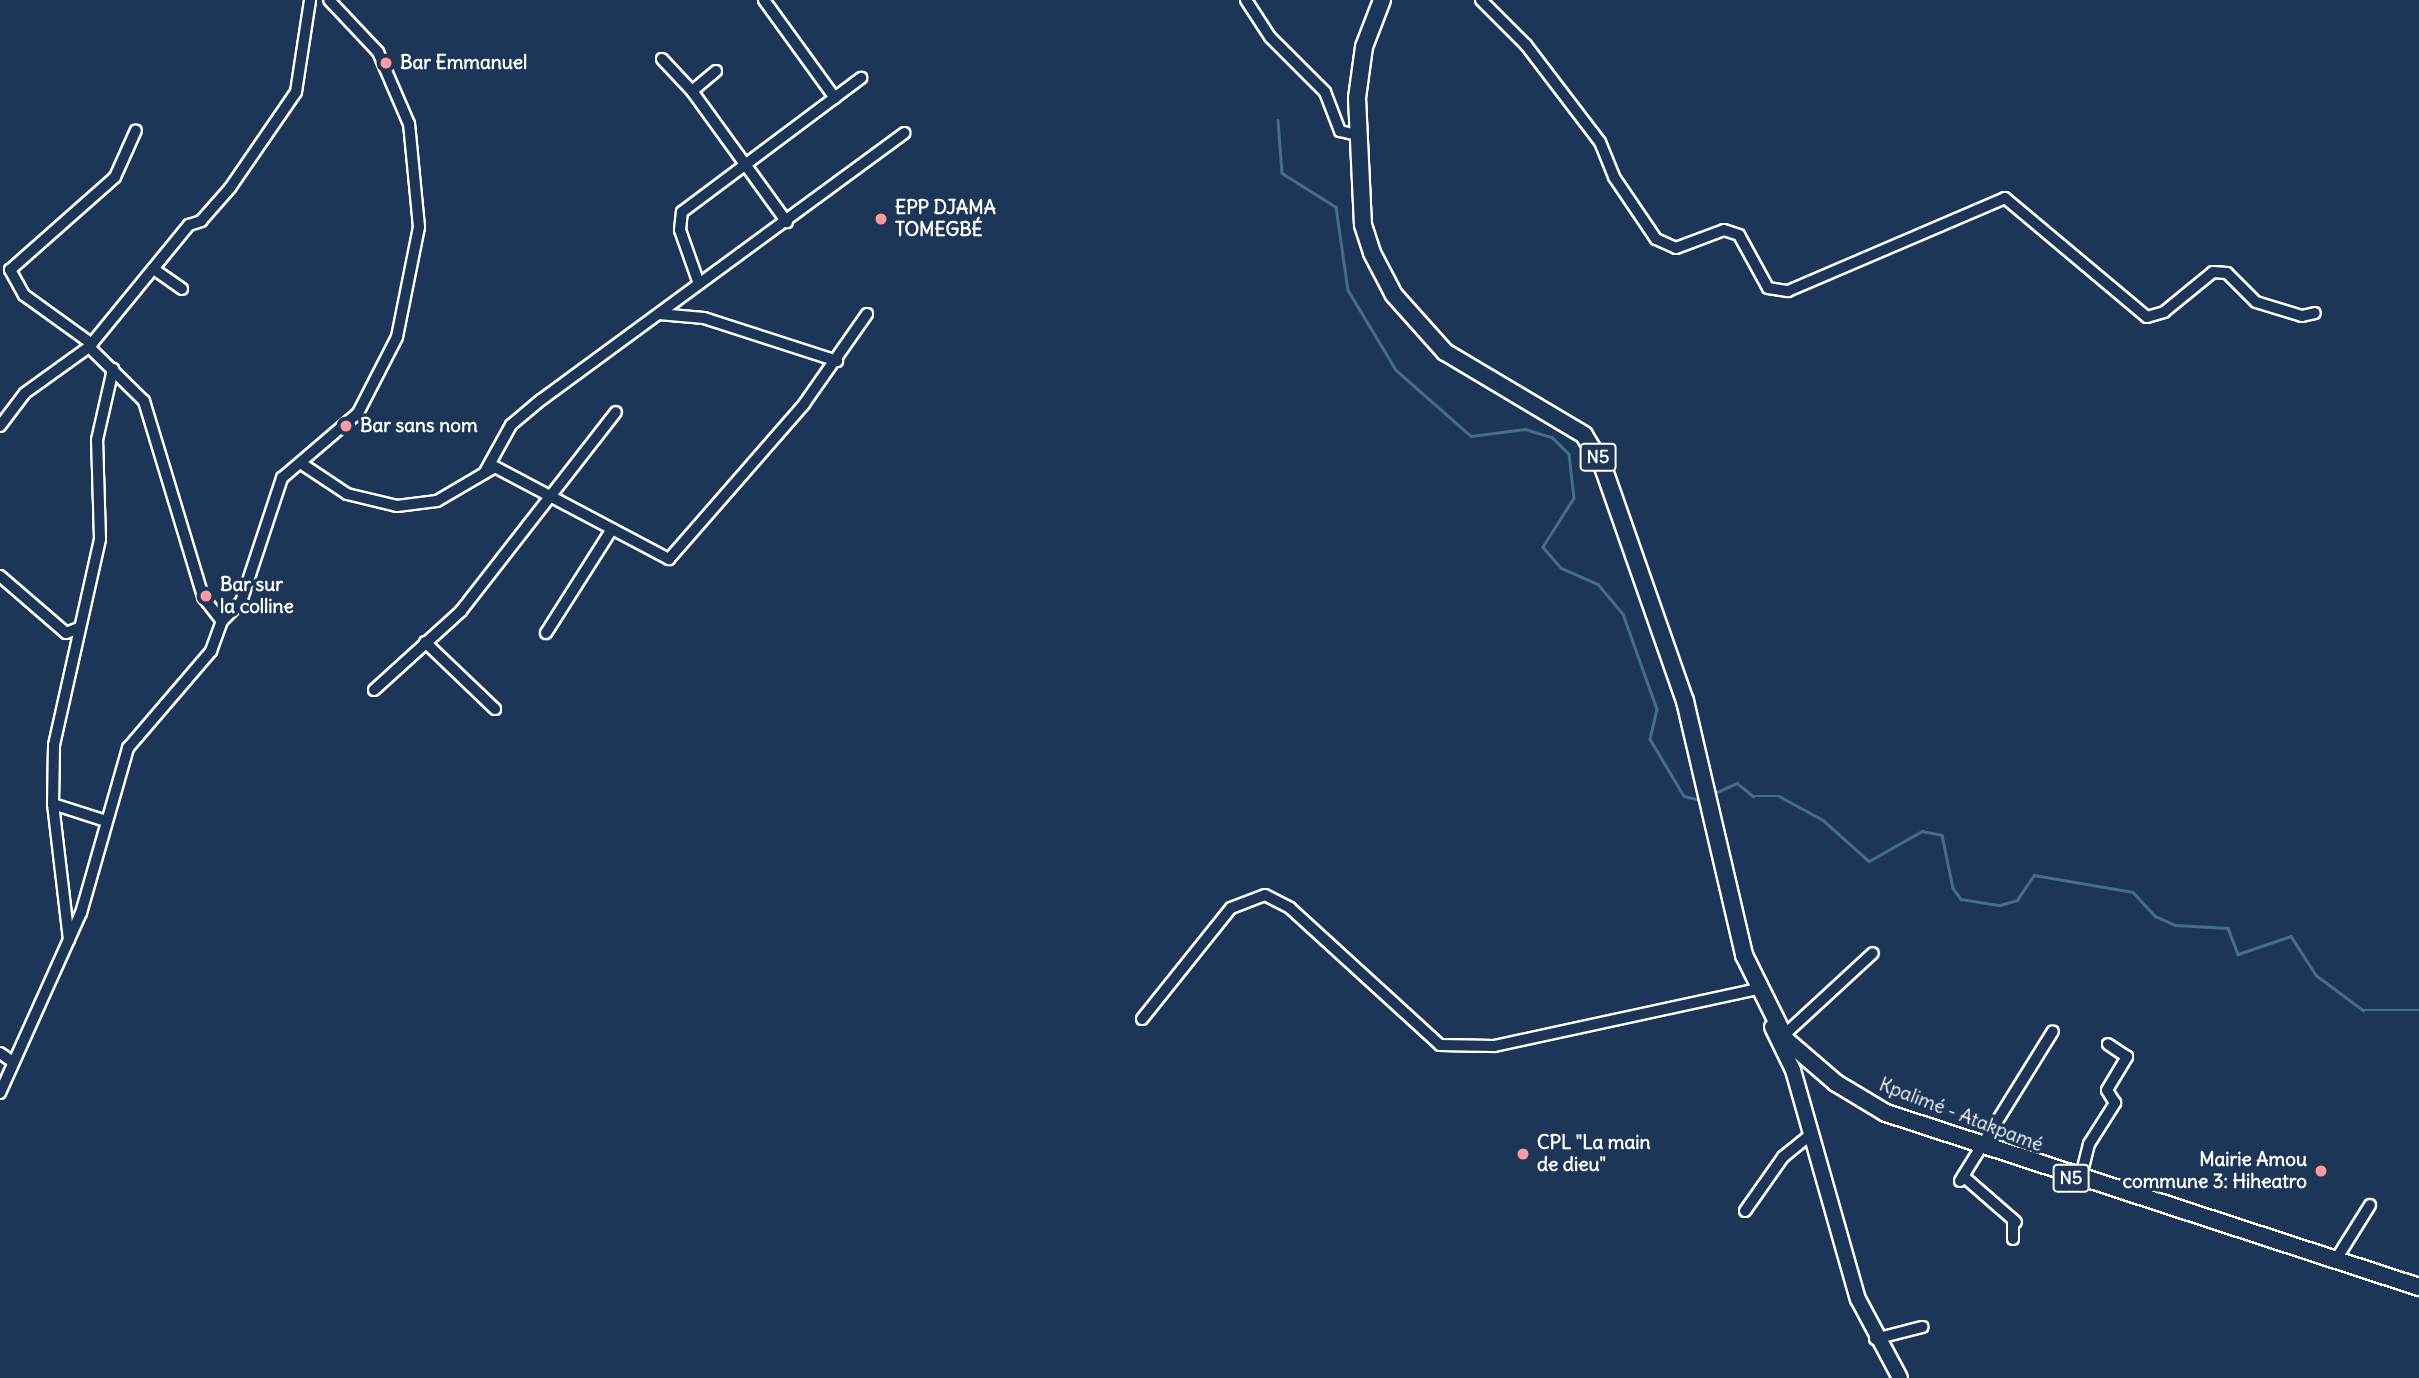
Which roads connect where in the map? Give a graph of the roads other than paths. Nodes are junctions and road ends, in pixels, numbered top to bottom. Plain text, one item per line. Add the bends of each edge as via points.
1 (310, 0) edge
2 (329, 0) edge
3 (764, 0) edge
4 (1246, 0) edge
5 (1382, 0) edge
6 (1481, 0) edge
7 (662, 59) dead end
8 (716, 71) dead end
9 (862, 78) dead end
10 (692, 92) junction
11 (835, 97) junction
12 (136, 130) dead end
13 (905, 133) dead end
14 (1357, 135) junction
15 (745, 164) junction
16 (787, 222) junction
17 (155, 270) junction
18 (698, 281) junction
19 (182, 289) dead end
20 (2315, 313) dead end
21 (659, 314) junction
22 (867, 314) dead end
23 (90, 346) junction
24 (836, 360) junction
25 (113, 369) junction
26 (616, 412) dead end
27 (0, 426) edge
28 (302, 464) junction
29 (485, 472) junction
30 (550, 496) junction
31 (610, 532) junction
32 (0, 576) edge
33 (222, 621) junction
34 (79, 628) junction
35 (546, 633) dead end
36 (425, 642) junction
37 (374, 690) dead end
38 (495, 709) dead end
39 (53, 804) junction
40 (106, 821) junction
41 (69, 940) junction
42 (1873, 953) dead end
43 (1760, 996) junction
44 (1142, 1019) dead end
45 (2053, 1031) dead end
46 (1783, 1036) junction
47 (2108, 1044) dead end
48 (0, 1054) edge
49 (13, 1062) junction
50 (0, 1093) edge
51 (1809, 1136) junction
52 (1980, 1147) junction
53 (2080, 1180) junction
54 (2370, 1205) dead end
55 (1745, 1211) dead end
56 (2013, 1239) dead end
57 (2334, 1261) junction
58 (2419, 1287) edge
59 (1922, 1328) dead end
60 (1874, 1339) junction
61 (1900, 1378) edge

1 - 17 street via 296,92 230,188 201,221 189,225
2 - 28 street via 377,52 404,107 419,227 407,299 386,368 358,413
3 - 11 street
4 - 14 street via 1270,37 1325,92 1340,131
5 - 14 main road, N5 via 1360,60
6 - 20 street via 1526,45 1600,142 1614,177 1656,239 1676,248 1724,230 1739,235 1768,288 1800,286 2006,198 2147,317 2164,312 2213,272 2227,274 2256,302 2302,316
7 - 10 street
8 - 10 street
9 - 11 street
10 - 15 street
11 - 15 street
12 - 23 street via 116,177 10,270 24,295
13 - 16 street
14 - 43 main road, N5 via 1363,225 1394,295 1458,362 1584,435 1604,467 1685,701
15 - 16 street
15 - 18 street via 682,212 680,230
16 - 18 street
17 - 19 street
17 - 23 street
18 - 21 street
21 - 24 street via 704,318
21 - 29 street via 511,425
22 - 24 street
23 - 25 street
23 - 27 street via 25,393
24 - 31 street via 669,559
25 - 33 street via 144,401 203,597
25 - 34 street via 97,440 100,539
26 - 30 street
28 - 29 street via 347,494 397,506 437,501
28 - 33 street via 282,478 240,602
29 - 30 street via 495,467 513,473
30 - 31 street
30 - 36 street via 461,611
31 - 35 street
32 - 34 street via 66,634
33 - 40 street via 211,651 146,720 128,748
34 - 39 street via 54,746
36 - 37 street
36 - 38 street
39 - 40 street
39 - 41 street
40 - 41 street
41 - 49 street
42 - 46 street
43 - 44 street via 1494,1046 1440,1045 1290,908 1265,895 1231,908
43 - 46 main road, Kpalimé - Atakpamé / N5
43 - 51 street via 1790,1060
45 - 52 street
46 - 52 main road, Kpalimé - Atakpamé / N5 via 1867,1103
47 - 53 street via 2127,1057 2107,1090 2115,1103 2089,1144
48 - 49 street
49 - 50 street
51 - 55 street via 1783,1157
51 - 60 street
52 - 53 main road, Kpalimé - Atakpamé / N5
52 - 56 street via 1962,1179 2015,1221
53 - 57 main road, Kpalimé - Atakpamé / N5
54 - 57 street
57 - 58 main road, Kpalimé - Atakpamé / N5
59 - 60 street
60 - 61 street

